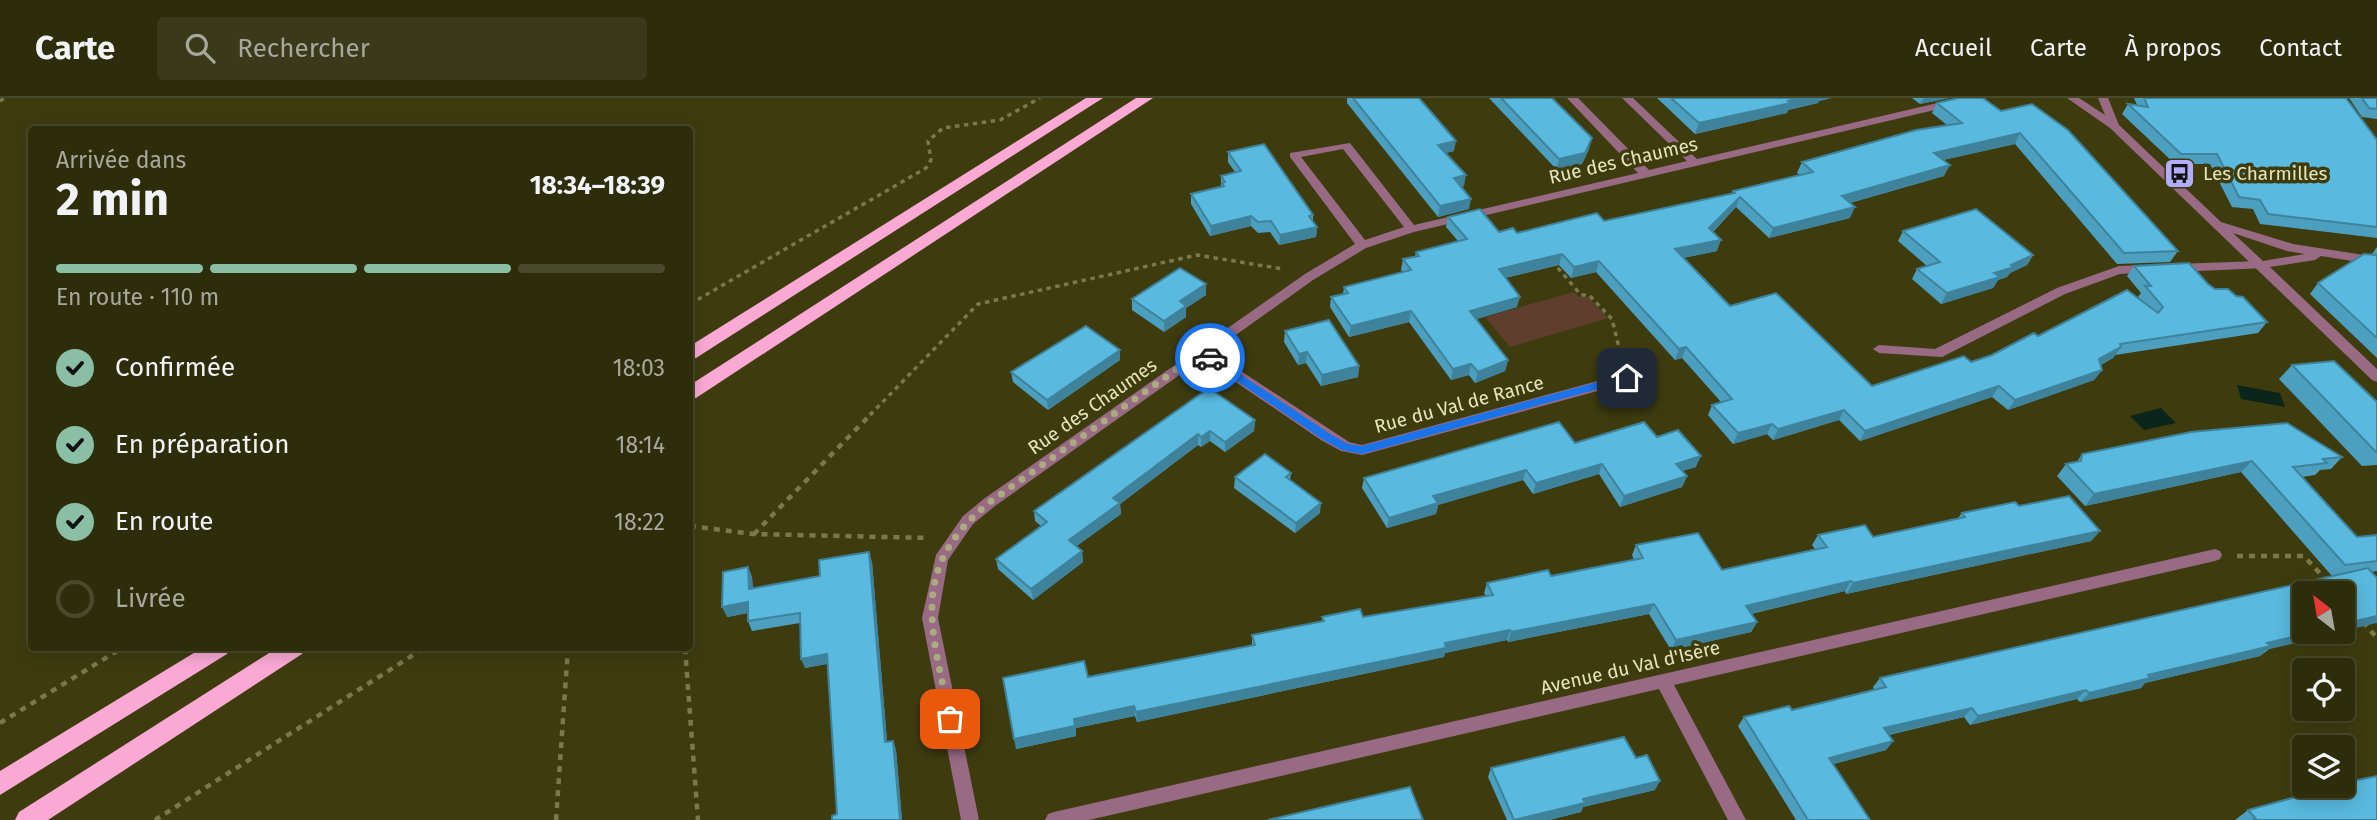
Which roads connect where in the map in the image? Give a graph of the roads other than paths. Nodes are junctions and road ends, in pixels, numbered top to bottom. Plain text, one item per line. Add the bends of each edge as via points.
1 (1096, 98) edge
2 (1146, 98) edge
3 (1572, 98) edge
4 (1627, 98) edge
5 (1973, 98) edge
6 (2072, 98) edge
7 (2103, 98) edge
8 (2114, 126) junction
9 (1695, 163) junction
10 (1646, 174) junction
11 (2217, 223) junction
12 (1411, 229) junction
13 (1362, 245) junction
14 (2330, 254) junction
15 (2377, 261) edge
16 (2261, 265) junction
17 (1879, 349) dead end
18 (693, 352) edge
19 (1202, 352) junction
20 (2377, 377) edge
21 (1627, 378) road end
22 (693, 391) edge
23 (2215, 555) road end
24 (214, 651) edge
25 (289, 651) edge
26 (1663, 681) junction
27 (0, 784) edge
28 (27, 820) edge
29 (970, 820) edge
30 (1054, 820) edge
31 (1737, 820) edge

1 - 18 highway
2 - 22 highway
3 - 10 street
4 - 9 street
5 - 9 street, Rue des Chaumes
6 - 8 street
7 - 8 street
8 - 11 street
9 - 10 street, Rue des Chaumes
10 - 12 street, Rue des Chaumes
11 - 14 street via 2281,245
11 - 16 street
12 - 13 street, Rue des Chaumes
12 - 13 street via 1346,145 1294,155
13 - 19 street, Rue des Chaumes
14 - 15 street
14 - 16 street
16 - 17 street via 2119,270 2061,291 1937,354
16 - 20 street
19 - 21 street, Rue du Val de Rance via 1326,436 1362,450
19 - 29 street, Rue des Chaumes via 990,502 968,520 941,559 930,618
23 - 26 street, Avenue du Val d'Isère
24 - 27 highway
25 - 28 highway
26 - 30 street, Avenue du Val d'Isère
26 - 31 street

